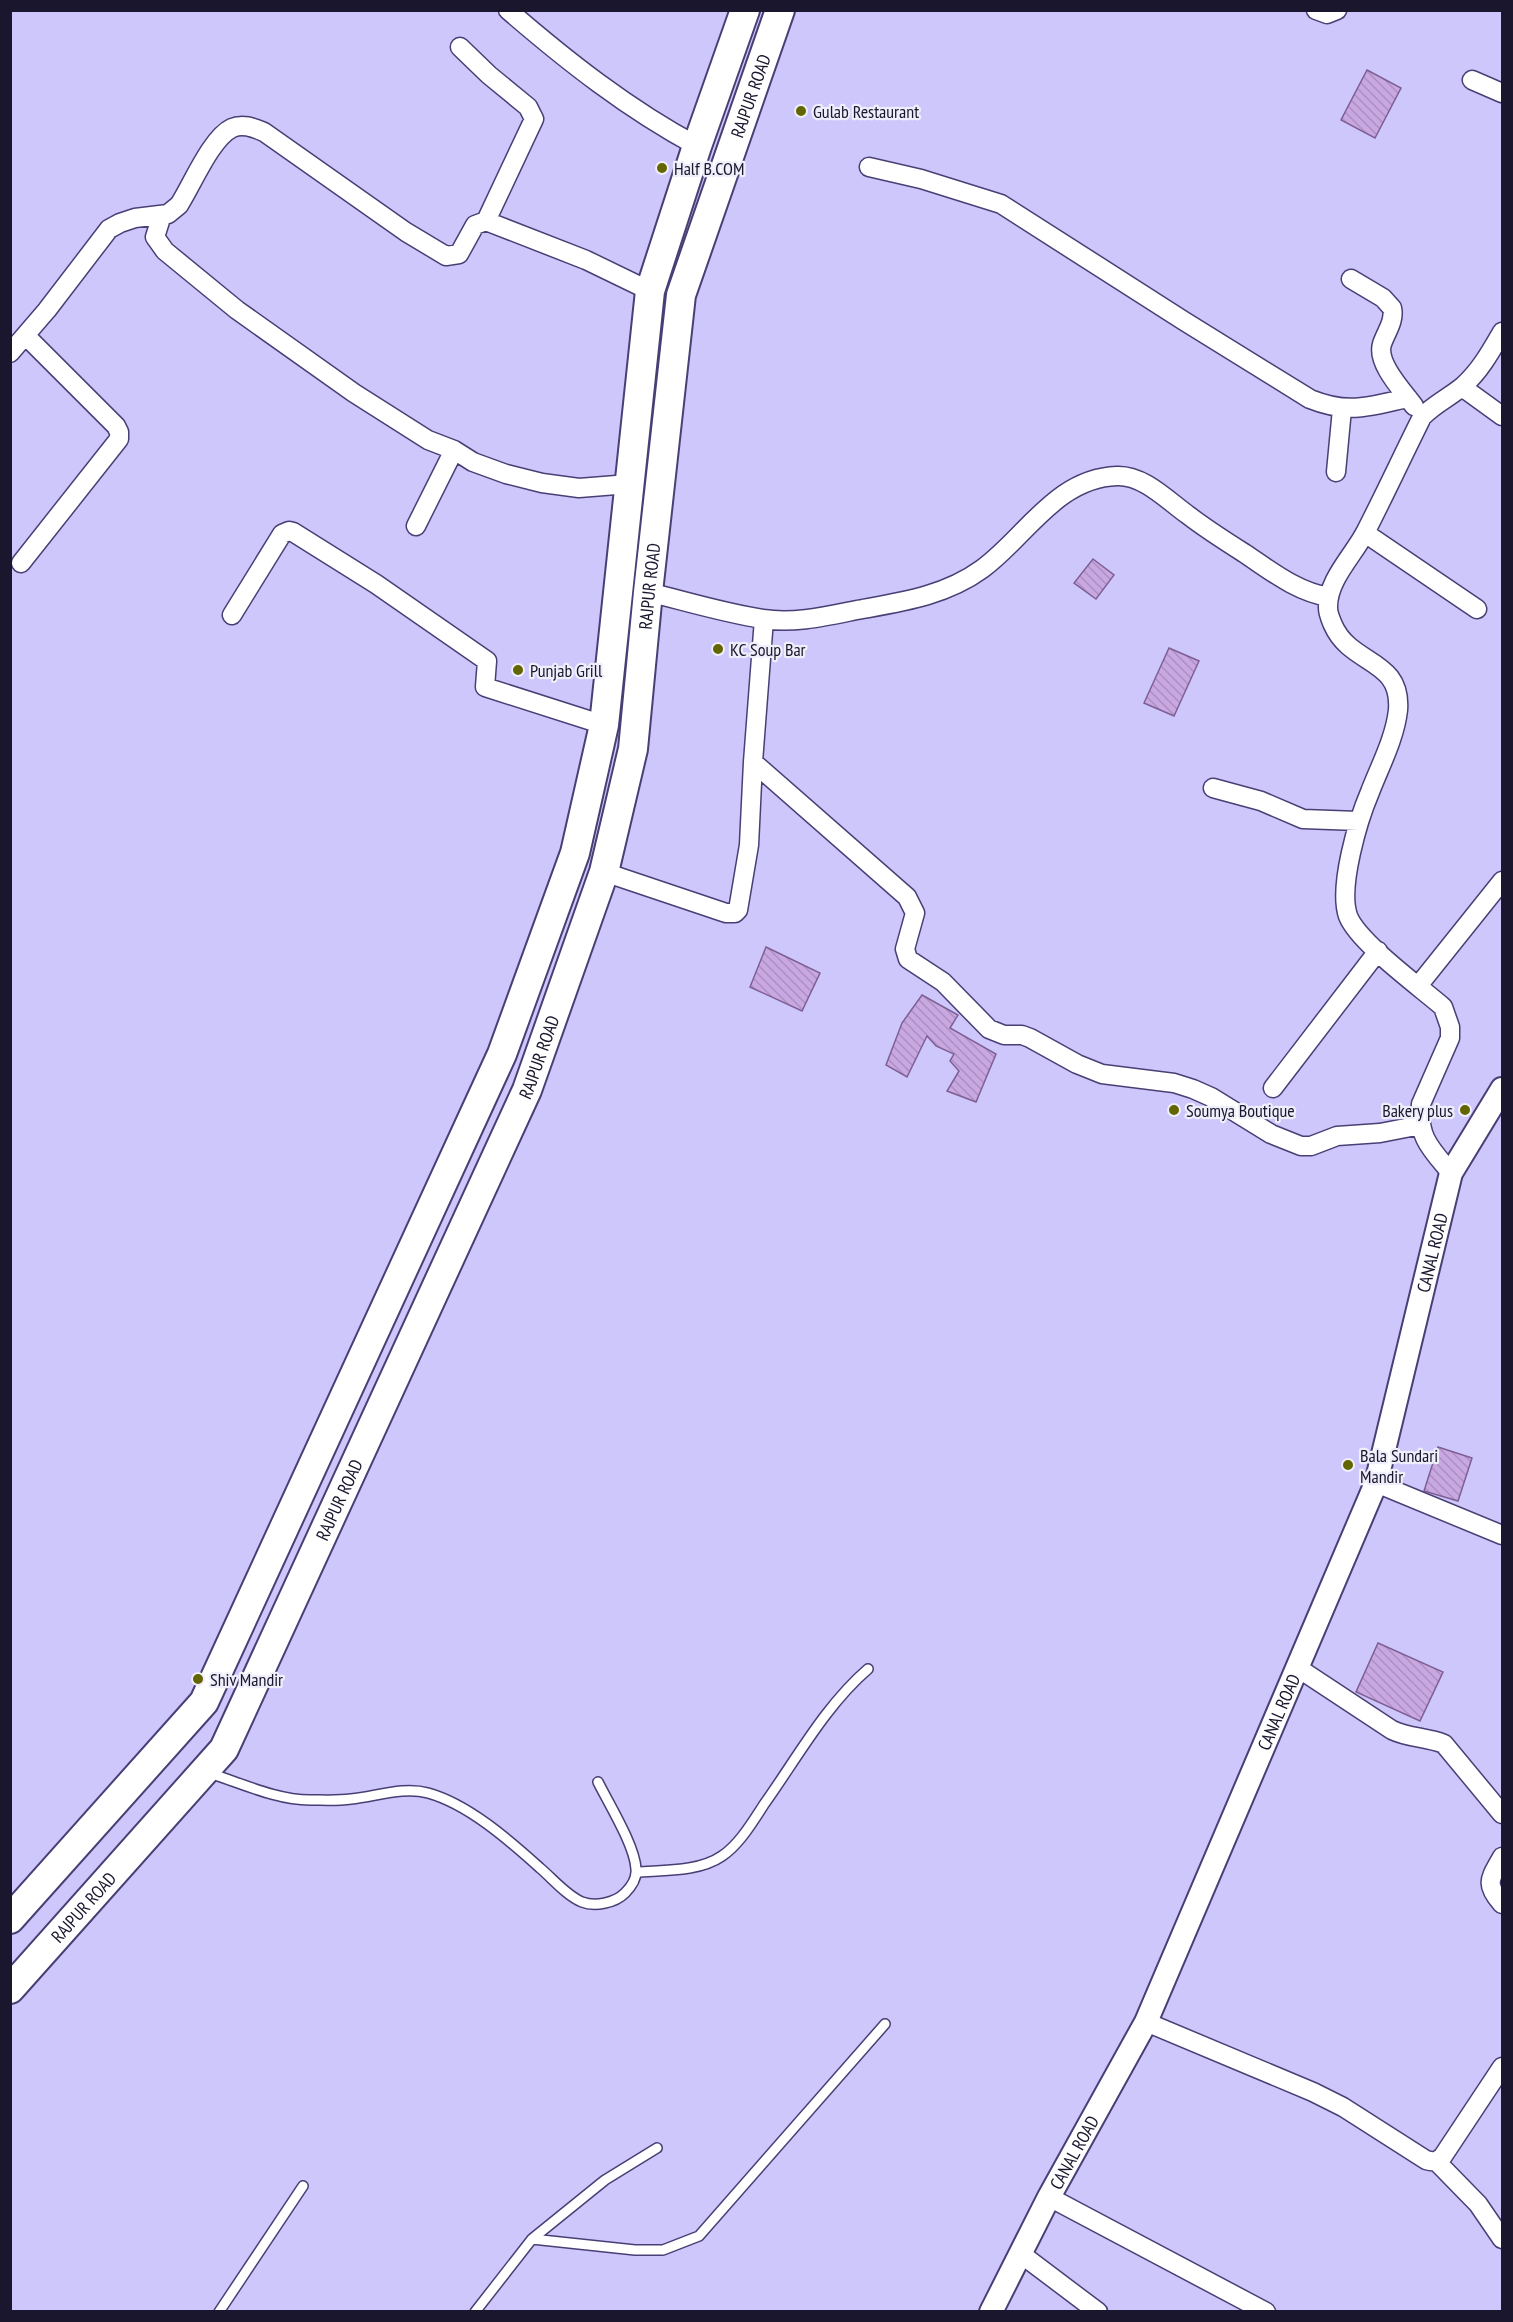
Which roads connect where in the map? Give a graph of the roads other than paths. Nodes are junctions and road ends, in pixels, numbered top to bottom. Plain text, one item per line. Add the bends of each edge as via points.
1 (508, 10) edge
2 (745, 10) edge
3 (780, 10) edge
4 (1316, 10) edge
5 (1337, 10) edge
6 (460, 47) dead end
7 (1472, 80) dead end
8 (1503, 93) edge
9 (697, 146) junction
10 (870, 167) dead end
11 (162, 215) junction
12 (486, 221) junction
13 (1351, 279) dead end
14 (650, 291) junction
15 (1503, 332) edge
16 (26, 336) junction
17 (10, 353) edge
18 (1462, 387) junction
19 (1408, 398) junction
20 (1342, 409) junction
21 (1503, 416) edge
22 (1422, 417) junction
23 (454, 450) junction
24 (1336, 472) dead end
25 (629, 484) junction
26 (416, 526) dead end
27 (1365, 533) junction
28 (21, 563) dead end
29 (648, 592) junction
30 (1329, 597) junction
31 (1477, 609) dead end
32 (232, 615) dead end
33 (764, 619) junction
34 (608, 688) junction
35 (638, 695) junction
36 (604, 724) junction
37 (753, 762) junction
38 (1214, 788) dead end
39 (1358, 821) junction
40 (604, 872) junction
41 (1503, 881) edge
42 (1378, 951) junction
43 (1418, 986) junction
44 (1273, 1088) dead end
45 (1503, 1089) edge
46 (1420, 1125) junction
47 (1451, 1173) junction
48 (1376, 1483) junction
49 (1503, 1534) edge
50 (1298, 1668) junction
51 (868, 1669) dead end
52 (204, 1772) junction
53 (598, 1782) dead end
54 (1503, 1814) edge
55 (1503, 1857) edge
56 (636, 1872) junction
57 (1503, 1904) edge
58 (10, 1919) edge
59 (10, 1989) edge
60 (1146, 2022) junction
61 (885, 2025) dead end
62 (1502, 2070) edge
63 (657, 2148) dead end
64 (1436, 2161) junction
65 (303, 2186) dead end
66 (1049, 2197) junction
67 (532, 2239) junction
68 (1503, 2240) edge
69 (1021, 2254) junction
70 (219, 2312) edge
71 (475, 2312) edge
72 (991, 2312) edge
73 (1098, 2312) edge
74 (1266, 2312) edge

1 - 9 street via 625,103
2 - 9 main road, RAJPUR ROAD
3 - 29 main road, RAJPUR ROAD via 681,295
4 - 5 street via 1327,14
6 - 12 street via 528,107 534,119
7 - 8 street
9 - 14 main road, RAJPUR ROAD
10 - 20 street via 1001,204 1310,399
11 - 12 street via 179,206 225,133 246,126 264,132 446,256 459,254 475,225
11 - 16 street via 135,218 109,230
11 - 23 street via 155,234 157,242 190,273 354,393 428,440
12 - 14 street via 586,260
13 - 19 street via 1392,308 1381,359
14 - 25 main road, RAJPUR ROAD
15 - 18 street
16 - 17 street
16 - 28 street via 102,411 120,435
18 - 21 street
18 - 22 street
19 - 20 street
19 - 22 street
20 - 24 street
22 - 27 street
23 - 25 street via 473,462 542,483 579,488
23 - 26 street
25 - 34 main road, RAJPUR ROAD
27 - 30 street
27 - 31 street
29 - 33 street
29 - 35 main road, RAJPUR ROAD
30 - 33 street via 1289,583 1146,485 1116,476 1090,482 1064,495 1035,516 984,568 966,580 915,599 811,619
30 - 39 street via 1329,615 1340,638 1390,676 1397,692 1396,720
32 - 36 street via 282,534 293,532 487,661 485,687
33 - 37 street
34 - 35 main road
34 - 36 main road, RAJPUR ROAD
35 - 40 main road, RAJPUR ROAD via 633,748
36 - 58 main road, RAJPUR ROAD via 575,852 502,1054 204,1702
37 - 40 street via 749,845 740,905 735,913
37 - 46 street via 907,897 915,913 905,949 908,959 943,981 998,1034 1030,1038 1102,1074 1193,1089 1270,1134 1301,1146 1338,1136 1380,1134
38 - 39 street via 1261,801 1303,819
39 - 42 street via 1346,906 1355,927
40 - 52 main road, RAJPUR ROAD via 527,1090 224,1749
41 - 43 street
42 - 43 street
42 - 44 street
43 - 46 street via 1443,1007 1450,1027 1450,1038 1421,1104
45 - 47 street, CANAL ROAD
46 - 47 street via 1427,1145
47 - 48 street, CANAL ROAD
48 - 49 street
48 - 50 street, CANAL ROAD
50 - 54 street via 1392,1730 1444,1744
50 - 60 street, CANAL ROAD
51 - 56 lane via 843,1693 758,1815 721,1857 683,1868
52 - 56 lane via 283,1797 307,1800 409,1791 440,1797 513,1843 581,1902 605,1903 622,1896
52 - 59 main road, RAJPUR ROAD
53 - 56 lane via 634,1857
55 - 57 street via 1490,1880 1491,1891
60 - 64 street via 1313,2092 1426,2160
60 - 66 street, CANAL ROAD
61 - 67 lane via 699,2236 663,2250
62 - 64 street
63 - 67 lane via 605,2180
64 - 68 street via 1478,2204
65 - 70 lane
66 - 69 street, CANAL ROAD
66 - 74 street
67 - 71 lane
69 - 72 street, CANAL ROAD
69 - 73 street

